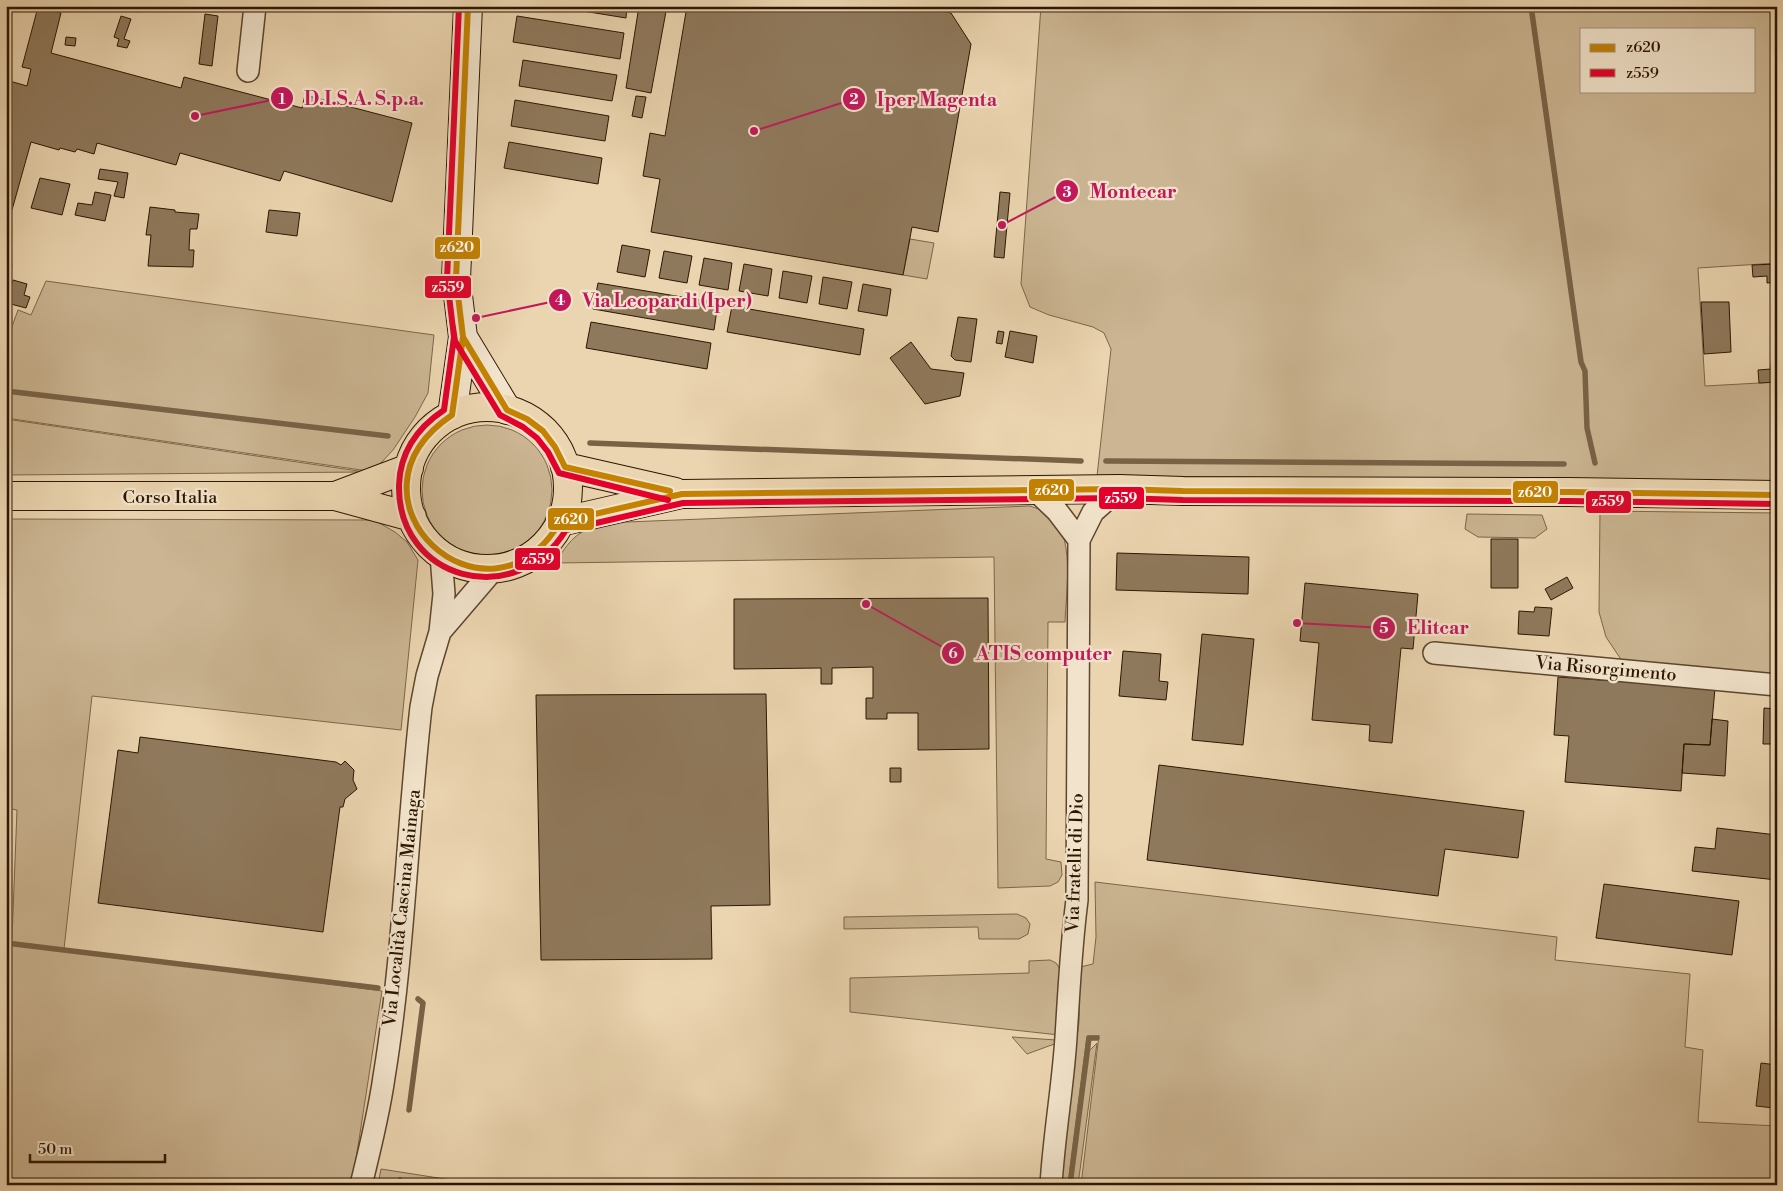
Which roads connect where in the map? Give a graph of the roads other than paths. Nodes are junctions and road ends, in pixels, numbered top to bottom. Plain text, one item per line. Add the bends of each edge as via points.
1 (254, 6) edge
2 (468, 6) edge
3 (248, 71) dead end
4 (463, 336) junction
5 (507, 410) junction
6 (452, 415) junction
7 (565, 467) junction
8 (409, 468) junction
9 (1119, 489) junction
10 (1035, 490) junction
11 (682, 494) junction
12 (1777, 495) edge
13 (6, 496) edge
14 (335, 496) junction
15 (412, 517) junction
16 (560, 522) junction
17 (1079, 540) junction
18 (441, 555) junction
19 (494, 569) junction
20 (440, 632) junction
21 (1434, 653) dead end
22 (1777, 685) edge
23 (361, 1185) edge
24 (1051, 1185) edge

1 - 3 street
2 - 4 street via 456,279
4 - 5 street
4 - 6 street
5 - 6 main road via 479,408
5 - 7 main road via 527,418 543,431 553,442
6 - 8 main road via 420,442
7 - 11 main road
7 - 16 main road via 567,495
8 - 14 main road, Corso Italia
8 - 15 main road via 406,496
9 - 10 main road
9 - 12 main road
9 - 17 street, Via fratelli di Dio via 1093,512
10 - 11 main road
10 - 17 street via 1057,511
11 - 16 main road
13 - 14 main road, Corso Italia
14 - 15 main road, Corso Italia
15 - 18 main road via 421,535
16 - 19 main road via 544,545 533,554
17 - 24 street, Via fratelli di Dio via 1077,900
18 - 19 main road via 466,566
18 - 20 street, Via Località Cascina Mainaga via 444,594
19 - 20 street, Via Località Cascina Mainaga
20 - 23 street, Via Località Cascina Mainaga via 430,661 421,707 385,1076
21 - 22 street, Via Risorgimento

